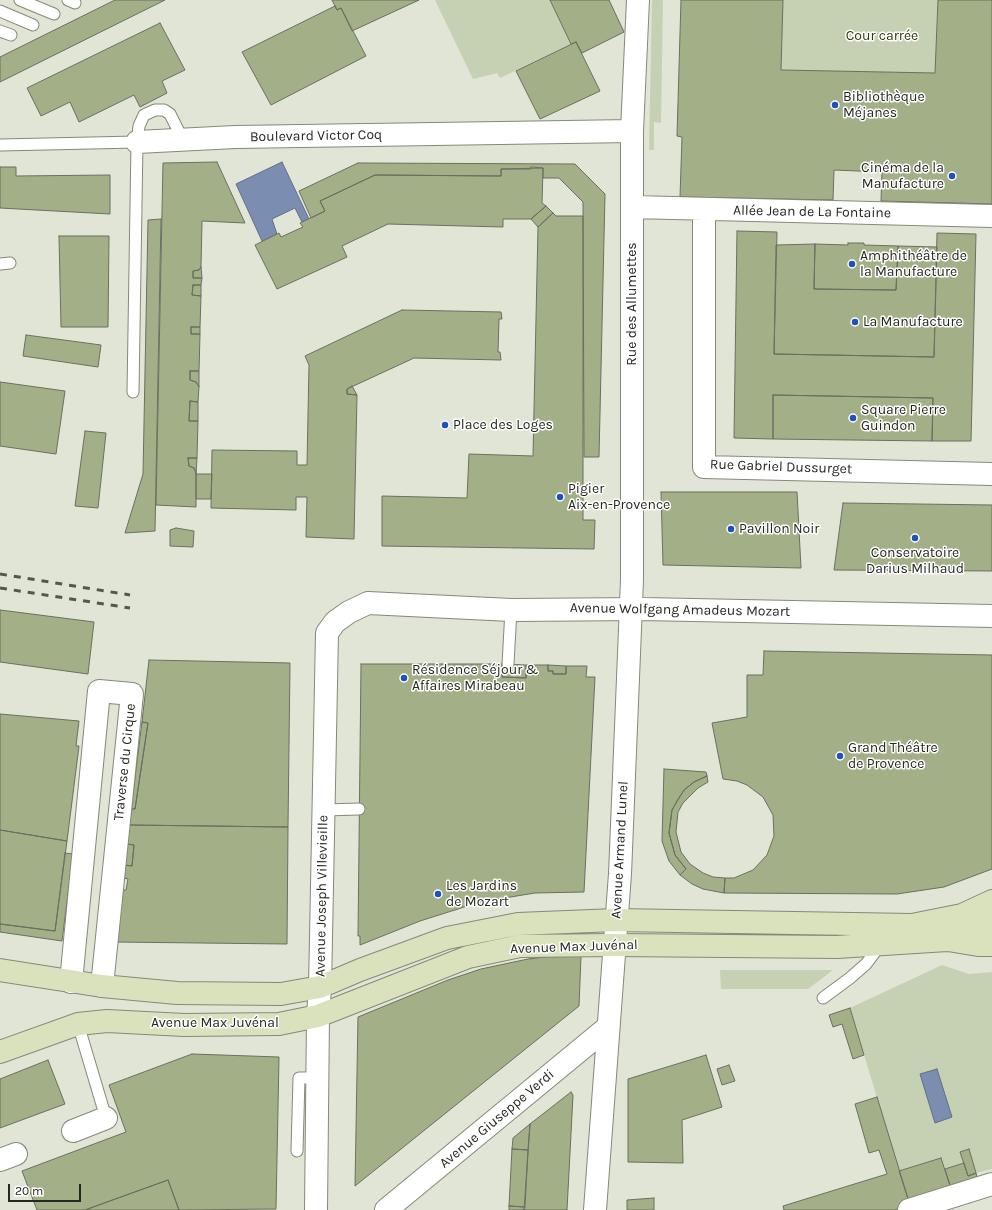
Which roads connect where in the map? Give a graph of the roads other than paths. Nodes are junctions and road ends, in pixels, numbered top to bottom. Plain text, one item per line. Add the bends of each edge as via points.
1 (20, 0) edge
2 (638, 0) edge
3 (0, 11) edge
4 (54, 14) dead end
5 (33, 25) dead end
6 (0, 31) edge
7 (11, 35) dead end
8 (632, 131) junction
9 (183, 140) junction
10 (137, 142) junction
11 (0, 145) edge
12 (633, 208) junction
13 (704, 210) junction
14 (992, 216) edge
15 (132, 392) dead end
16 (992, 474) edge
17 (368, 603) joint
18 (631, 609) junction
19 (511, 610) junction
20 (992, 616) edge
21 (508, 664) dead end
22 (359, 809) dead end
23 (324, 810) junction
24 (992, 901) edge
25 (616, 920) junction
26 (992, 923) edge
27 (947, 940) junction
28 (880, 944) junction
29 (615, 945) junction
30 (992, 945) edge
31 (7, 975) edge
32 (71, 982) junction
33 (102, 986) junction
34 (320, 987) junction
35 (823, 998) dead end
36 (318, 1016) junction
37 (78, 1024) junction
38 (608, 1027) junction
39 (0, 1036) edge
40 (29, 1040) junction
41 (0, 1052) edge
42 (318, 1078) junction
43 (106, 1118) joint
44 (73, 1131) dead end
45 (297, 1151) dead end
46 (992, 1184) edge
47 (316, 1210) edge
48 (386, 1210) edge
49 (596, 1210) edge
50 (909, 1210) edge

1 - 4 lane
2 - 8 street, Rue des Allumettes
3 - 5 lane
6 - 7 lane
8 - 9 street, Boulevard Victor Coq
8 - 12 street, Rue des Allumettes
9 - 10 street, Boulevard Victor Coq
9 - 10 lane via 170,114 164,110 155,110 144,115 139,126
10 - 11 lane, Boulevard Victor Coq
10 - 15 lane
12 - 13 street, Allée Jean de La Fontaine
12 - 18 street, Rue des Allumettes
13 - 14 street, Allée Jean de La Fontaine
13 - 16 street, Rue Gabriel Dussurget via 704,467
17 - 19 street, Avenue Wolfgang Amadeus Mozart
17 - 23 street, Avenue Joseph Villevieille via 335,622 327,633
18 - 19 street, Avenue Wolfgang Amadeus Mozart
18 - 20 street, Avenue Wolfgang Amadeus Mozart
18 - 25 street, Avenue Armand Lunel
19 - 21 lane
22 - 23 lane
23 - 34 street, Avenue Joseph Villevieille
24 - 25 main road, Avenue Max Juvénal via 962,915 912,925
25 - 29 street, Avenue Armand Lunel
25 - 34 main road, Avenue Max Juvénal via 518,924 447,938
26 - 27 main road, Avenue Max Juvénal
27 - 28 main road, Avenue Max Juvénal
27 - 30 main road
28 - 29 main road, Avenue Max Juvénal via 838,947
28 - 35 lane via 866,964
29 - 36 main road, Avenue Max Juvénal via 520,946 468,957
29 - 38 street, Avenue Armand Lunel
31 - 32 main road, Avenue Max Juvénal
32 - 33 main road, Avenue Max Juvénal
32 - 33 street, Traverse du Cirque via 99,691 132,694
33 - 34 main road, Avenue Max Juvénal via 177,993 246,995 281,994
34 - 36 street, Avenue Joseph Villevieille
36 - 37 main road, Avenue Max Juvénal via 279,1024 184,1025 107,1021
36 - 42 street, Avenue Joseph Villevieille
37 - 40 main road, Avenue Max Juvénal
37 - 43 lane
38 - 48 street, Avenue Giuseppe Verdi
38 - 49 street, Avenue Armand Lunel
39 - 40 main road, Avenue Max Juvénal
40 - 41 main road
42 - 45 lane via 298,1078
42 - 47 street, Avenue Joseph Villevieille
43 - 44 street
46 - 50 street

